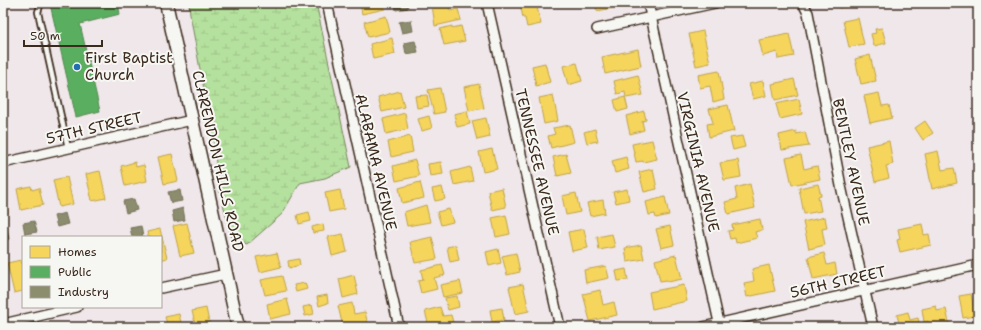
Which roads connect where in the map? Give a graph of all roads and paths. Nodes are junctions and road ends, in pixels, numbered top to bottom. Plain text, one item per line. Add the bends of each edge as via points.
1 (41, 3) edge
2 (166, 3) edge
3 (327, 3) edge
4 (487, 3) edge
5 (648, 3) edge
6 (715, 3) edge
7 (803, 3) edge
8 (651, 17) junction
9 (598, 29) dead end
10 (192, 120) junction
11 (68, 148) junction
12 (3, 163) edge
13 (978, 265) edge
14 (226, 274) junction
15 (162, 288) edge
16 (865, 291) junction
17 (73, 308) edge
18 (3, 324) edge
19 (720, 325) edge
20 (238, 327) edge
21 (399, 327) edge
22 (560, 327) edge
23 (703, 327) edge
24 (873, 327) edge

1 - 11 lane via 38,12
2 - 10 street, CLARENDON HILLS ROAD
3 - 21 street, ALABAMA AVENUE
4 - 22 street, TENNESSEE AVENUE
5 - 8 street, VIRGINIA AVENUE
6 - 8 street
7 - 16 street, BENTLEY AVENUE via 808,12 840,179
8 - 9 street
8 - 19 street, VIRGINIA AVENUE
10 - 11 street, 57TH STREET
10 - 14 street, CLARENDON HILLS ROAD
11 - 12 street, 57TH STREET
13 - 16 street, 56TH STREET
14 - 15 street
14 - 20 street, CLARENDON HILLS ROAD
16 - 19 street, 56TH STREET
16 - 24 street, BENTLEY AVENUE
17 - 18 street
19 - 23 street, 56TH STREET

